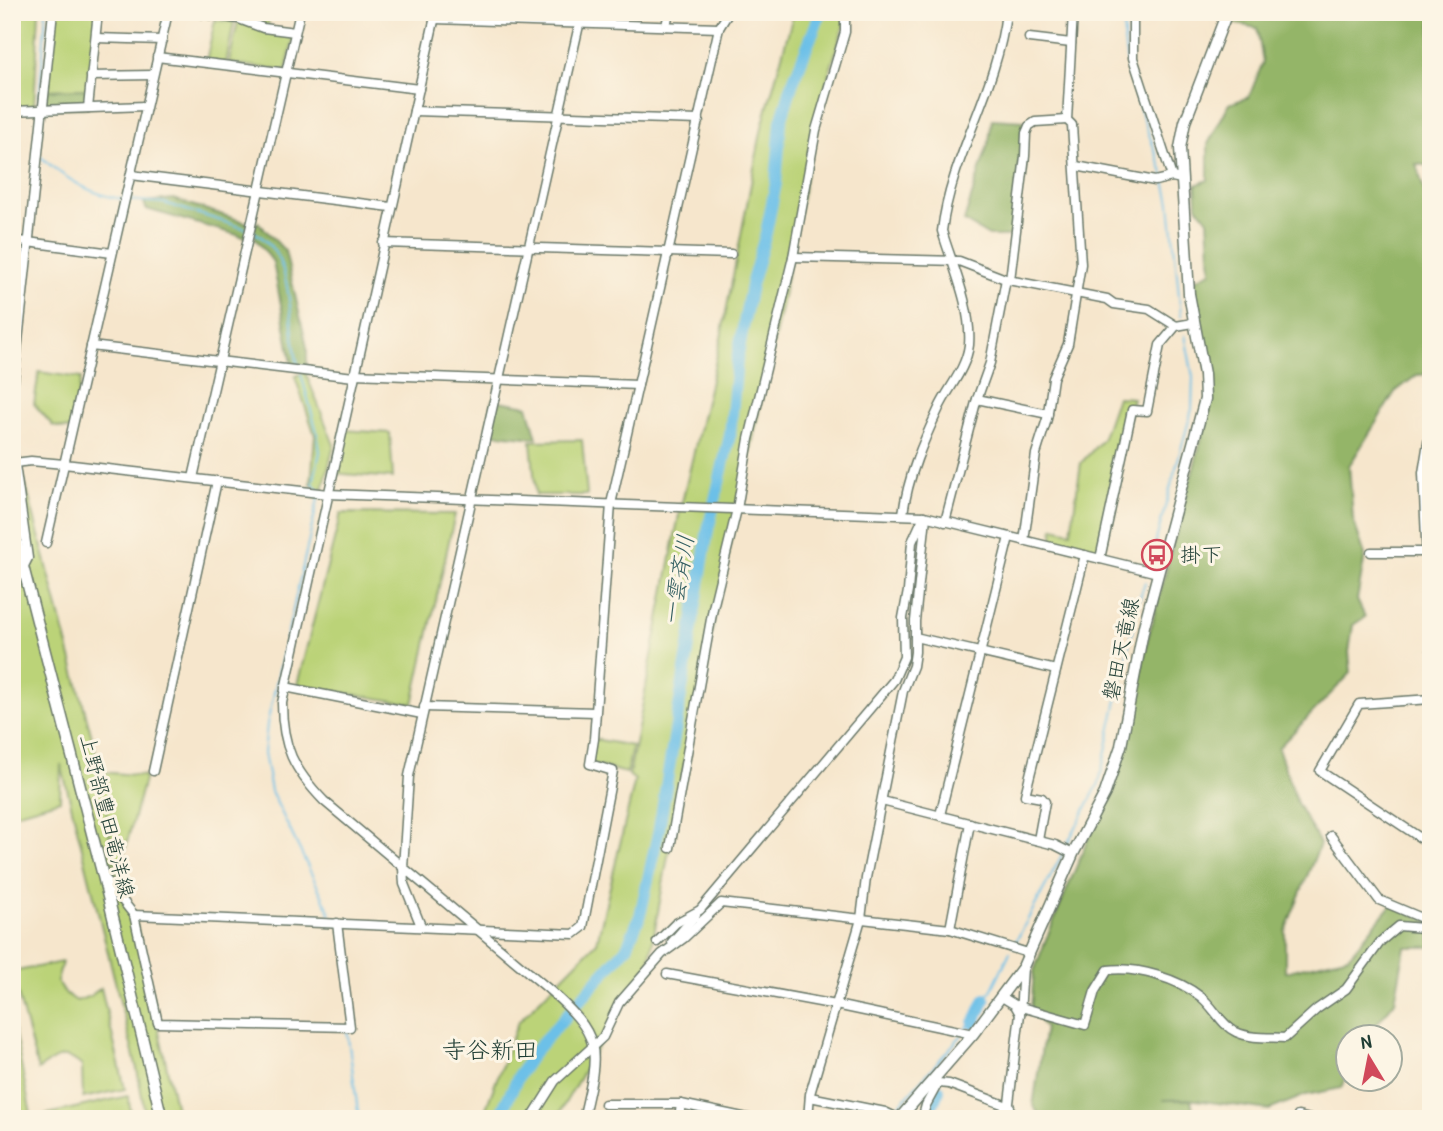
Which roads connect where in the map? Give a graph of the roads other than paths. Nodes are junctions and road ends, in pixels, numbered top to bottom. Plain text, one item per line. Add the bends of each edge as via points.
1 (53, 12) edge
2 (98, 12) edge
3 (168, 12) edge
4 (190, 12) edge
5 (299, 12) edge
6 (582, 12) edge
7 (669, 12) edge
8 (729, 12) edge
9 (845, 12) edge
10 (1006, 12) edge
11 (1073, 12) edge
12 (1133, 12) edge
13 (1204, 12) edge
14 (1226, 14) edge
15 (436, 16) edge
16 (580, 23) junction
17 (666, 26) junction
18 (719, 29) junction
19 (295, 32) junction
20 (96, 38) junction
21 (1029, 38) dead end
22 (162, 40) junction
23 (1071, 43) junction
24 (157, 57) junction
25 (285, 73) junction
26 (153, 75) junction
27 (91, 76) junction
28 (419, 89) junction
29 (145, 106) junction
30 (88, 108) junction
31 (44, 109) junction
32 (12, 111) edge
33 (414, 111) junction
34 (558, 116) junction
35 (699, 120) junction
36 (1067, 120) junction
37 (1076, 166) junction
38 (131, 175) junction
39 (1171, 178) junction
40 (259, 191) junction
41 (391, 207) junction
42 (12, 240) edge
43 (30, 243) junction
44 (383, 243) junction
45 (527, 248) junction
46 (668, 252) junction
47 (113, 253) junction
48 (731, 254) dead end
49 (793, 257) junction
50 (951, 261) junction
51 (1008, 280) junction
52 (1077, 292) junction
53 (1193, 323) junction
54 (1176, 326) junction
55 (91, 346) junction
56 (220, 361) junction
57 (354, 376) junction
58 (499, 378) junction
59 (638, 385) junction
60 (12, 398) edge
61 (977, 399) junction
62 (1048, 414) junction
63 (1431, 424) edge
64 (12, 443) edge
65 (15, 463) junction
66 (64, 464) junction
67 (193, 478) junction
68 (217, 481) junction
69 (328, 494) junction
70 (470, 499) junction
71 (611, 504) junction
72 (737, 509) junction
73 (903, 514) junction
74 (925, 517) junction
75 (945, 522) junction
76 (12, 524) edge
77 (1009, 537) junction
78 (1024, 541) junction
79 (46, 543) dead end
80 (1371, 552) dead end
81 (1429, 552) edge
82 (1085, 555) junction
83 (1100, 559) junction
84 (23, 568) junction
85 (1158, 573) junction
86 (915, 637) junction
87 (1431, 649) edge
88 (979, 651) junction
89 (1056, 670) junction
90 (285, 687) junction
91 (1431, 699) edge
92 (423, 710) junction
93 (595, 712) junction
94 (153, 771) dead end
95 (882, 801) junction
96 (940, 815) junction
97 (970, 823) junction
98 (1331, 836) dead end
99 (1038, 840) junction
100 (1431, 845) edge
101 (670, 848) dead end
102 (1073, 854) junction
103 (403, 868) junction
104 (103, 876) junction
105 (700, 910) junction
106 (134, 915) junction
107 (861, 919) junction
108 (1430, 920) edge
109 (337, 923) junction
110 (421, 926) junction
111 (476, 929) junction
112 (950, 929) junction
113 (657, 942) dead end
114 (1028, 953) junction
115 (662, 954) junction
116 (1023, 967) junction
117 (667, 974) dead end
118 (1002, 997) junction
119 (836, 1004) junction
120 (1021, 1010) junction
121 (973, 1034) junction
122 (593, 1046) junction
123 (936, 1081) junction
124 (810, 1097) junction
125 (605, 1104) dead end
126 (681, 1104) junction
127 (1010, 1107) junction
128 (162, 1119) edge
129 (531, 1119) edge
130 (583, 1119) edge
131 (679, 1119) edge
132 (752, 1119) edge
133 (808, 1119) edge
134 (899, 1119) edge
135 (922, 1119) edge
136 (1007, 1119) edge
137 (1298, 1119) edge
138 (1310, 1119) edge

1 - 31 street
2 - 20 street
3 - 22 street
4 - 19 street
5 - 19 street
6 - 16 street
7 - 17 street
8 - 18 street
9 - 49 street via 845,32 817,130
10 - 50 street via 995,69 945,211 942,231
11 - 23 street
12 - 39 street via 1133,58
13 - 14 street
14 - 39 main road, 磐田天竜線 via 1185,122
15 - 16 street
15 - 28 street
16 - 17 street
16 - 34 street
17 - 18 street
18 - 35 street
19 - 25 street
20 - 22 street
20 - 27 street
21 - 23 street
22 - 24 street
23 - 36 street
24 - 25 street
24 - 26 street
25 - 28 street
25 - 40 street
26 - 27 street
26 - 29 street
27 - 30 street
28 - 33 street
29 - 30 street
29 - 38 street
30 - 31 street
31 - 32 street
31 - 43 street
33 - 34 street
33 - 41 street
34 - 35 street
34 - 45 street
35 - 46 street
36 - 37 street via 1072,125
36 - 51 street via 1035,122 1026,133
37 - 39 street via 1155,181
37 - 52 street via 1081,264
38 - 40 street
38 - 47 street
39 - 53 main road, 磐田天竜線
40 - 41 street
40 - 56 street
41 - 44 street
42 - 43 street
43 - 47 street
43 - 60 street
44 - 45 street
44 - 57 street
45 - 46 street
45 - 58 street
46 - 48 street
46 - 59 street
47 - 55 street
49 - 50 street
49 - 72 street
50 - 51 street
50 - 73 street via 968,320 969,347 914,466
51 - 52 street
51 - 61 street via 990,363
52 - 54 street via 1149,309
52 - 62 street via 1068,344 1052,378
53 - 54 street
53 - 85 main road, 磐田天竜線 via 1205,374 1205,400
54 - 83 street via 1160,345 1147,411 1132,410
55 - 56 street
55 - 66 street
56 - 57 street
56 - 67 street
57 - 58 street
57 - 69 street
58 - 59 street
58 - 70 street
59 - 71 street
61 - 62 street
61 - 75 street
62 - 78 street via 1036,454
63 - 81 street via 1423,473
64 - 65 street
65 - 66 street
65 - 84 street via 28,558
66 - 67 street
66 - 79 street
67 - 68 street
68 - 69 street
68 - 94 street
69 - 70 street
69 - 90 street
70 - 71 street
70 - 92 street
71 - 72 street
71 - 93 street
72 - 73 street
72 - 101 street via 713,608
73 - 74 street
74 - 75 street
74 - 86 street
74 - 105 street via 912,542 901,668
75 - 77 street
76 - 84 main road, 上野部豊田竜洋線
77 - 78 street
77 - 88 street
78 - 82 street
80 - 81 street
81 - 87 street
82 - 83 street
82 - 89 street
83 - 85 street
84 - 104 main road, 上野部豊田竜洋線
85 - 102 main road, 磐田天竜線 via 1121,746 1105,793
86 - 88 street
86 - 95 street via 913,666
88 - 89 street
88 - 96 street
89 - 99 street via 1025,794 1045,802
90 - 92 street
90 - 103 street via 283,735 306,782
91 - 100 street via 1359,704 1320,771
92 - 93 street
92 - 103 street via 410,776
93 - 111 street via 590,764 613,771 583,927 574,934
95 - 96 street
95 - 107 street
96 - 97 street
97 - 99 street
97 - 112 street
98 - 108 street via 1379,900
99 - 102 street
102 - 114 main road, 磐田天竜線
103 - 110 street via 404,884
103 - 111 street
104 - 106 street
104 - 128 main road, 上野部豊田竜洋線
105 - 113 street via 676,923
105 - 115 street
106 - 109 street
106 - 109 street via 158,1023 350,1027
107 - 112 street
107 - 115 street via 720,903
107 - 119 street
108 - 120 street via 1423,928 1399,926 1381,941 1346,989 1285,1038 1238,1033 1200,996 1181,985 1117,969 1108,971 1100,981 1085,1025
109 - 110 street
110 - 111 street
111 - 122 street via 570,1009
112 - 114 street
114 - 116 main road, 磐田天竜線
115 - 122 street via 620,1003 610,1026
116 - 118 main road, 磐田天竜線
116 - 120 street
117 - 119 street
118 - 120 street
118 - 121 main road, 磐田天竜線
119 - 121 street
119 - 124 street
120 - 127 street
121 - 123 main road, 磐田天竜線
122 - 129 street via 555,1081
122 - 130 street via 595,1065
123 - 127 street
123 - 134 main road, 磐田天竜線
123 - 135 street
124 - 133 street
124 - 134 street via 886,1112
125 - 126 street
126 - 131 street
126 - 132 street
127 - 136 street
137 - 138 street

